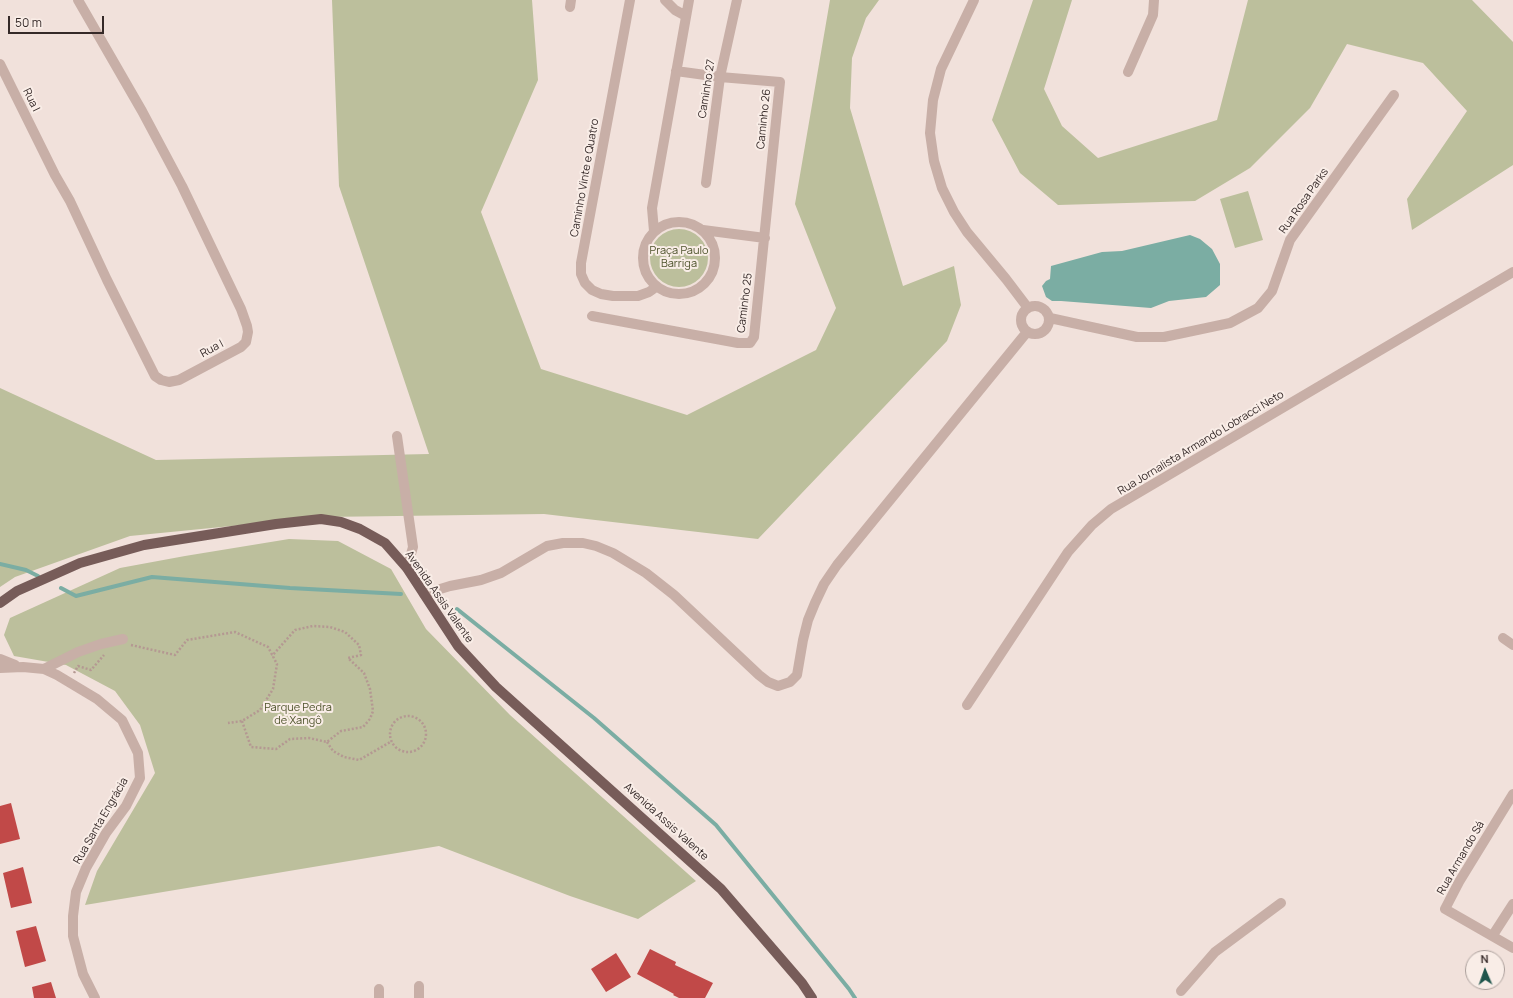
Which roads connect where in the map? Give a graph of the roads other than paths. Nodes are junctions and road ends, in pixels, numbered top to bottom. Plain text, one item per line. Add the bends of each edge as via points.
1 (78, 0) edge
2 (630, 0) edge
3 (665, 0) edge
4 (689, 0) edge
5 (737, 0) edge
6 (974, 0) edge
7 (1154, 0) edge
8 (686, 16) junction
9 (0, 64) edge
10 (676, 71) junction
11 (1128, 72) dead end
12 (720, 77) junction
13 (1394, 95) dead end
14 (706, 184) dead end
15 (703, 230) junction
16 (654, 231) junction
17 (764, 238) junction
18 (1513, 272) edge
19 (656, 287) junction
20 (1028, 308) junction
21 (592, 316) dead end
22 (1050, 318) junction
23 (1027, 332) junction
24 (397, 436) dead end
25 (407, 568) junction
26 (424, 594) junction
27 (0, 603) edge
28 (1502, 638) dead end
29 (125, 643) road end
30 (1513, 645) edge
31 (0, 659) edge
32 (23, 667) junction
33 (0, 668) edge
34 (44, 669) junction
35 (967, 705) dead end
36 (1513, 794) edge
37 (1281, 903) dead end
38 (1513, 904) edge
39 (1493, 935) junction
40 (1513, 948) edge
41 (419, 986) dead end
42 (1181, 991) dead end
43 (95, 998) edge
44 (419, 998) edge
45 (812, 998) edge

1 - 9 street, Rua I via 182,186 247,326 246,342 241,347 179,380 169,382 156,376
2 - 19 street, Caminho Vinte e Quatro via 580,274 592,290 601,294 638,296
3 - 8 street
4 - 8 street
5 - 12 street, Caminho 27
6 - 20 street via 941,69 933,100 930,133 934,161 942,188 954,212
7 - 11 street via 1152,15
8 - 10 street
10 - 12 street, Caminho 26
10 - 16 street via 652,208
12 - 14 street, Caminho 27
12 - 17 street, Caminho 26 via 780,82
13 - 22 street, Rua Rosa Parks via 1290,240 1272,291 1258,308 1230,323 1164,337 1137,337
15 - 16 street via 684,222 673,222
15 - 17 street
15 - 19 street via 712,243 715,258 712,272 704,284 692,292 677,294
16 - 19 street via 646,241 642,253 643,266
17 - 21 street, Caminho 25 via 756,328 750,343 723,341
18 - 35 street, Rua Jornalista Armando Lobracci Neto via 1111,509 1092,525 1068,552
20 - 22 street via 1042,307
20 - 23 street via 1021,320
22 - 23 street via 1048,327 1041,334
23 - 26 street via 824,584 808,620 797,675 790,682 778,686 768,682 674,595 646,573 596,546 583,543 547,546 501,573
24 - 25 street via 413,547
25 - 26 main road, Avenida Assis Valente
25 - 27 main road, Avenida Assis Valente via 385,543 360,529 341,522 321,519 151,544 108,554 80,562 53,574 17,591
26 - 45 main road, Avenida Assis Valente via 458,646 496,687 721,889
28 - 30 street
29 - 34 street via 102,644 78,652
31 - 32 street, Rua Santa Engrácia
32 - 33 street, Rua Santa Engrácia
32 - 34 street, Rua Santa Engrácia
34 - 43 street, Rua Santa Engrácia via 97,699 122,720 138,753 140,778 126,806 106,833 86,868 76,892 73,936 83,974
36 - 39 street, Rua Armando Sá via 1445,908
37 - 42 street via 1215,952
38 - 39 street
39 - 40 street, Rua Armando Sá
41 - 44 street

